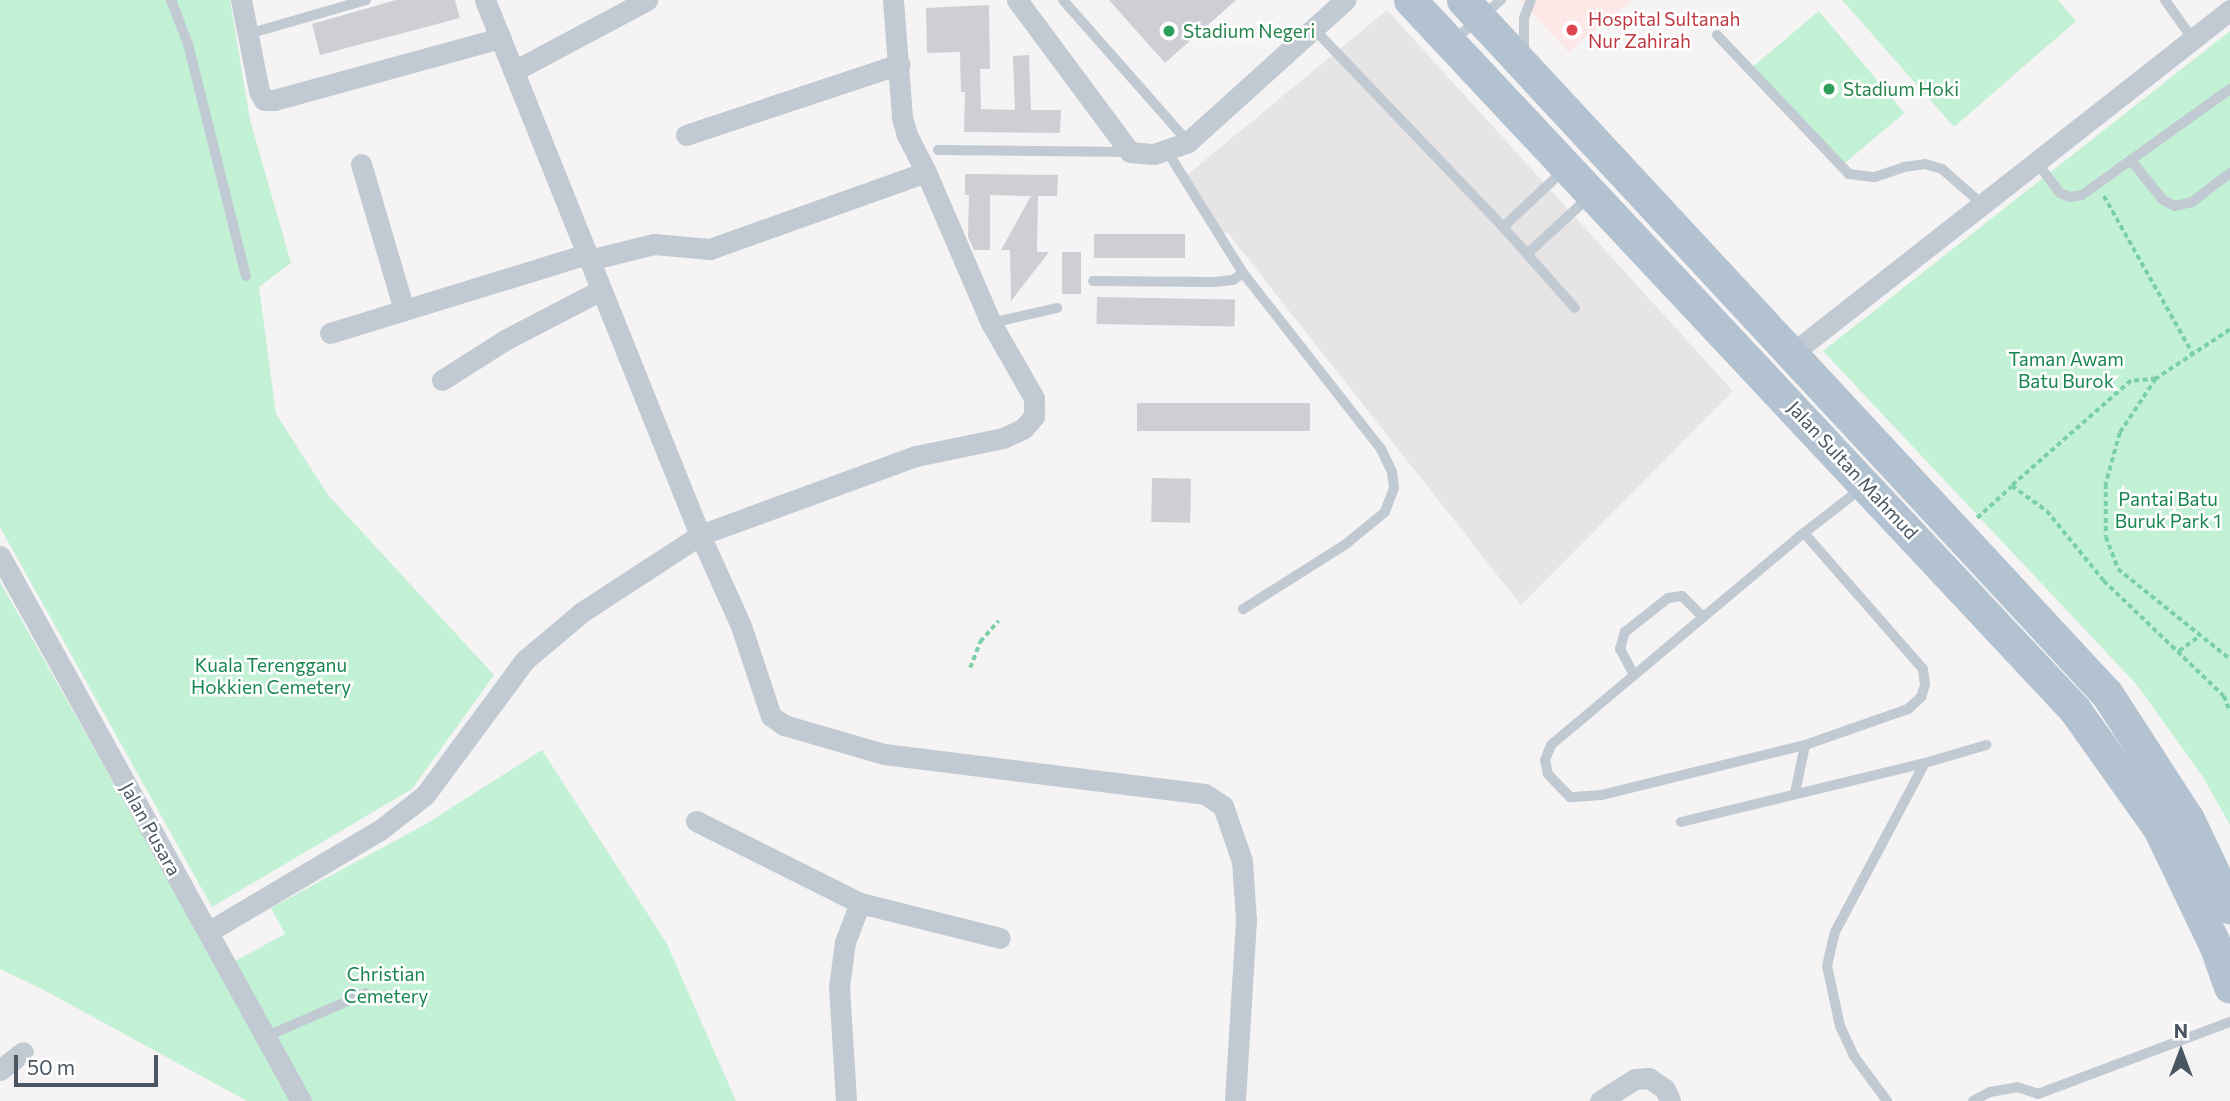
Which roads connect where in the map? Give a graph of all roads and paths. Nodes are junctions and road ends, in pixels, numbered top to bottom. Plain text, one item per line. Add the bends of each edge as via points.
1 (171, 0) edge
2 (241, 0) edge
3 (366, 0) edge
4 (485, 0) edge
5 (647, 0) edge
6 (893, 0) edge
7 (1017, 0) edge
8 (1063, 0) edge
9 (1345, 0) edge
10 (1410, 0) edge
11 (1531, 0) edge
12 (2165, 0) edge
13 (1481, 6) edge
14 (2230, 10) edge
15 (1313, 28) junction
16 (248, 34) junction
17 (1717, 35) dead end
18 (500, 38) junction
19 (2193, 38) junction
20 (1449, 44) junction
21 (899, 64) junction
22 (1524, 66) junction
23 (514, 71) junction
24 (2230, 89) edge
25 (686, 135) dead end
26 (1188, 142) junction
27 (938, 150) dead end
28 (1167, 151) junction
29 (1130, 152) junction
30 (2035, 160) junction
31 (2131, 160) junction
32 (360, 164) dead end
33 (1567, 168) junction
34 (926, 172) junction
35 (2230, 173) edge
36 (2098, 185) junction
37 (1592, 194) junction
38 (1981, 203) junction
39 (1503, 227) junction
40 (1527, 254) junction
41 (588, 257) junction
42 (1243, 273) junction
43 (246, 276) dead end
44 (1093, 281) dead end
45 (601, 289) junction
46 (1057, 308) dead end
47 (1575, 308) dead end
48 (404, 310) junction
49 (991, 323) junction
50 (2230, 330) edge
51 (330, 333) dead end
52 (1790, 355) junction
53 (2193, 355) junction
54 (2156, 379) junction
55 (442, 380) dead end
56 (1867, 484) junction
57 (2012, 486) junction
58 (1804, 533) junction
59 (700, 535) junction
60 (1958, 535) junction
61 (0, 556) edge
62 (1243, 609) dead end
63 (1703, 617) junction
64 (999, 621) dead end
65 (2200, 635) junction
66 (2179, 651) junction
67 (2230, 659) edge
68 (971, 668) dead end
69 (1634, 674) junction
70 (2230, 711) edge
71 (1805, 745) junction
72 (1986, 745) dead end
73 (1925, 763) junction
74 (1795, 793) junction
75 (696, 821) dead end
76 (1681, 822) dead end
77 (860, 903) junction
78 (2230, 907) edge
79 (208, 932) junction
80 (1000, 938) dead end
81 (2230, 987) edge
82 (366, 993) dead end
83 (2230, 1022) edge
84 (265, 1037) junction
85 (23, 1052) dead end
86 (0, 1070) edge
87 (2036, 1098) edge
88 (301, 1101) edge
89 (846, 1101) edge
90 (1236, 1101) edge
91 (1600, 1101) edge
92 (1670, 1101) edge
93 (1887, 1101) edge
94 (1973, 1101) edge

1 - 43 lane via 188,44
2 - 16 street
3 - 16 lane
4 - 18 street
5 - 23 street
6 - 21 street
7 - 29 street
8 - 26 lane
9 - 15 street
10 - 20 main road, Jalan Sultan Mahmud
11 - 22 lane via 1524,18
12 - 19 lane
13 - 20 lane
13 - 22 main road, Jalan Sultan Mahmud
14 - 19 street
15 - 26 street
15 - 39 lane
16 - 18 street via 264,100
17 - 38 lane via 1849,174 1875,177 1925,164 1942,169
18 - 23 street
19 - 30 street
20 - 33 main road, Jalan Sultan Mahmud
21 - 25 street
21 - 34 street via 907,135
22 - 52 main road, Jalan Sultan Mahmud
23 - 41 street
24 - 31 lane
26 - 28 street
27 - 29 lane
28 - 29 street
28 - 42 lane
30 - 36 lane via 2060,193 2070,197
30 - 38 street
31 - 35 lane via 2163,200 2175,206 2192,202
31 - 36 lane
32 - 48 street
33 - 37 main road, Jalan Sultan Mahmud
33 - 39 lane
34 - 41 street via 710,249 654,244
34 - 49 street
36 - 53 path
37 - 40 lane
37 - 56 main road, Jalan Sultan Mahmud
38 - 52 street
39 - 40 lane
40 - 47 lane
41 - 45 street
41 - 48 street
42 - 44 lane via 1233,280 1214,282
42 - 62 lane via 1381,449 1394,488 1385,512 1346,544
45 - 55 street
45 - 59 street
46 - 49 lane
48 - 51 street
49 - 59 street via 1034,398 1034,416 1024,428 1003,438 916,456
50 - 53 path
52 - 60 main road, Jalan Sultan Mahmud
53 - 54 path
54 - 57 path via 2131,381
54 - 65 path via 2120,433 2106,484 2106,537 2118,569
56 - 58 lane
56 - 81 main road, Jalan Sultan Mahmud via 2075,710 2159,828 2205,922
57 - 60 path
57 - 66 path via 2047,511 2104,581
58 - 63 lane
58 - 71 lane via 1923,669 1925,685 1921,697 1908,709
59 - 79 street via 582,612 525,660 425,795 380,830
59 - 90 street via 741,626 771,716 784,725 884,754 1205,794 1223,806 1242,862 1246,920
60 - 78 main road, Jalan Sultan Mahmud via 2107,694 2188,819
61 - 79 street, Jalan Pusara
63 - 69 lane
63 - 69 lane via 1682,596 1668,598 1625,632 1619,649
64 - 68 path via 980,642
65 - 66 path
65 - 67 path
66 - 70 path via 2224,696
69 - 71 lane via 1551,745 1545,760 1548,774 1570,797 1601,795
71 - 74 lane
72 - 73 lane
73 - 74 lane
73 - 93 lane via 1835,932 1827,966 1840,1026 1854,1056
74 - 76 lane
75 - 77 street
77 - 80 street
77 - 89 street via 845,942 839,987
79 - 84 street, Jalan Pusara
82 - 84 lane
83 - 87 lane
84 - 88 street, Jalan Pusara
85 - 86 street
87 - 94 lane via 2017,1087
91 - 92 street via 1635,1079 1649,1078 1665,1089

